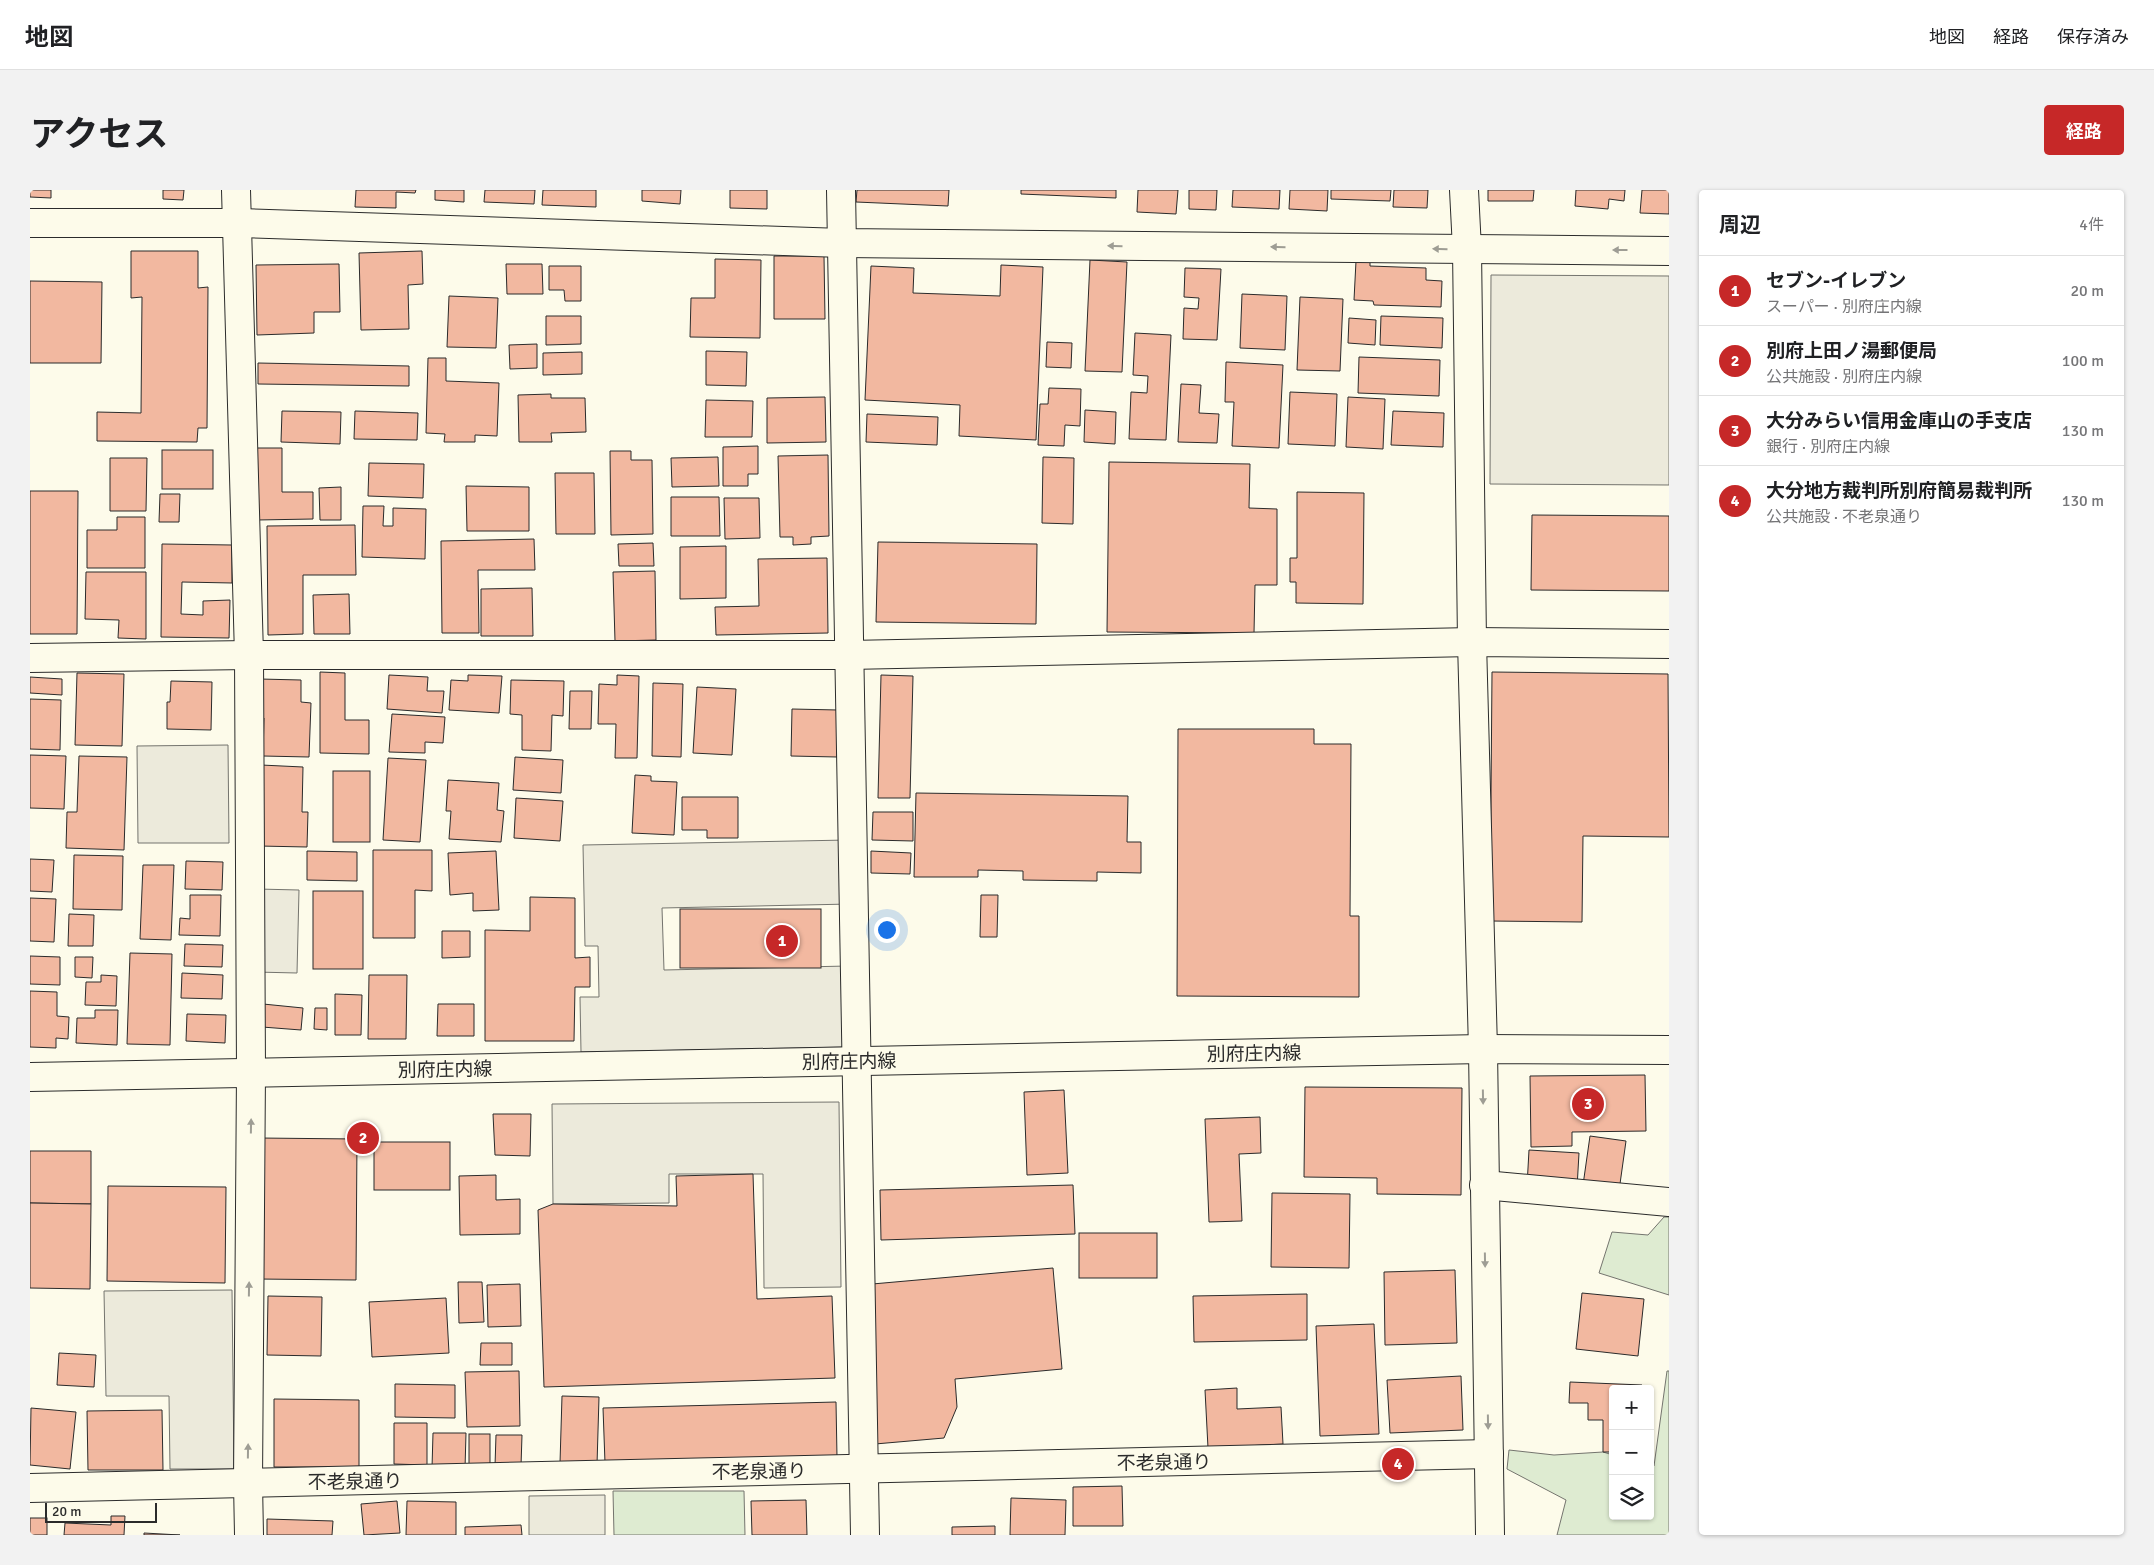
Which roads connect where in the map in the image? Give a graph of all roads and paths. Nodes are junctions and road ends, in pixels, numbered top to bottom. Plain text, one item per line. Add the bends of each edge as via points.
1 (236, 190) edge
2 (841, 190) edge
3 (1464, 190) edge
4 (30, 222) edge
5 (238, 223) junction
6 (842, 243) junction
7 (1467, 249) junction
8 (1669, 251) edge
9 (1472, 642) junction
10 (1669, 644) edge
11 (849, 654) junction
12 (249, 655) junction
13 (30, 658) edge
14 (1483, 1049) junction
15 (1669, 1050) edge
16 (857, 1061) junction
17 (251, 1072) junction
18 (30, 1077) edge
19 (1484, 1185) junction
20 (1669, 1202) edge
21 (1489, 1454) junction
22 (864, 1469) junction
23 (248, 1483) junction
24 (30, 1488) edge
25 (249, 1535) edge
26 (865, 1535) edge
27 (1490, 1535) edge

1 - 5 street
2 - 6 street
3 - 7 street
4 - 5 street
5 - 6 street
5 - 12 street
7 -> 6 street
6 - 11 street
8 -> 7 street
7 - 9 street
9 - 10 street
9 - 11 street
9 - 14 street
11 - 12 street
11 - 16 street
12 - 13 street
12 - 17 street
14 - 15 street, 別府庄内線
14 - 16 street, 別府庄内線
14 -> 19 street
16 - 17 street, 別府庄内線
16 - 22 street
17 - 18 street, 別府庄内線
23 -> 17 street
19 - 20 street
19 -> 21 street
21 - 22 street, 不老泉通り
21 - 27 street
22 - 23 street, 不老泉通り
22 - 26 street
23 - 24 street, 不老泉通り
23 - 25 street

